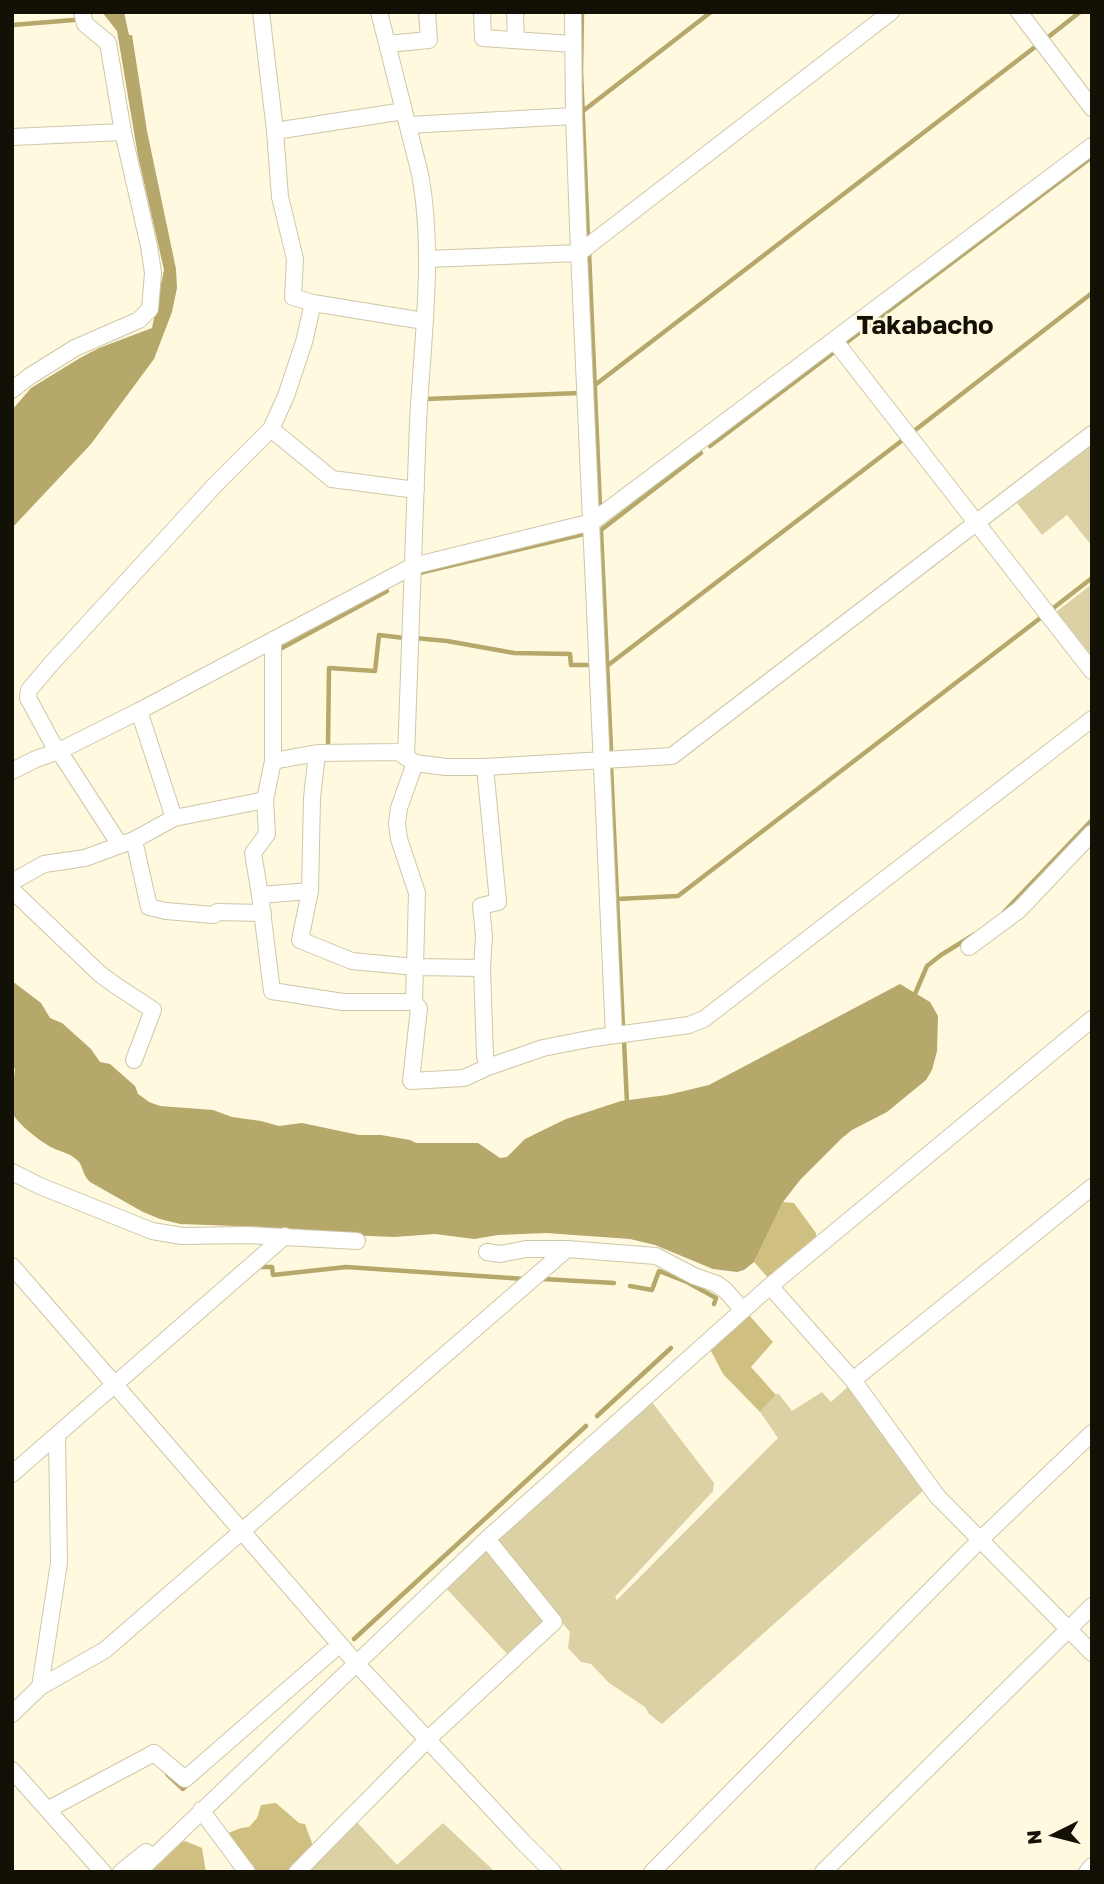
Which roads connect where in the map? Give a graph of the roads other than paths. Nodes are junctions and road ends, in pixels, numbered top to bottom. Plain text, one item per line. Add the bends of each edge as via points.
1 (82, 12) edge
2 (261, 12) edge
3 (379, 12) edge
4 (428, 12) edge
5 (482, 12) edge
6 (515, 12) edge
7 (573, 12) edge
8 (891, 12) edge
9 (1018, 12) edge
10 (516, 40) junction
11 (387, 44) junction
12 (573, 44) junction
13 (1092, 108) edge
14 (574, 116) junction
15 (406, 118) junction
16 (275, 131) junction
17 (123, 132) junction
18 (12, 137) edge
19 (1092, 146) edge
20 (579, 253) junction
21 (427, 259) junction
22 (313, 303) junction
23 (424, 321) junction
24 (834, 340) junction
25 (12, 389) edge
26 (271, 429) junction
27 (1092, 434) edge
28 (416, 490) junction
29 (592, 522) junction
30 (977, 523) junction
31 (413, 566) junction
32 (272, 640) junction
33 (1092, 671) edge
34 (139, 712) junction
35 (1092, 719) edge
36 (59, 751) junction
37 (317, 753) junction
38 (411, 760) junction
39 (603, 760) junction
40 (273, 761) junction
41 (485, 767) junction
42 (12, 771) edge
43 (265, 800) junction
44 (174, 818) junction
45 (1092, 833) edge
46 (127, 843) junction
47 (12, 882) edge
48 (12, 890) edge
49 (310, 891) junction
50 (260, 895) junction
51 (263, 913) junction
52 (969, 947) dead end
53 (415, 967) junction
54 (482, 968) junction
55 (414, 1002) junction
56 (1092, 1019) edge
57 (614, 1035) junction
58 (134, 1060) dead end
59 (488, 1067) junction
60 (12, 1172) edge
61 (1092, 1187) edge
62 (285, 1236) junction
63 (358, 1241) dead end
64 (567, 1250) junction
65 (487, 1252) dead end
66 (12, 1266) edge
67 (770, 1286) junction
68 (743, 1310) junction
69 (853, 1380) junction
70 (115, 1383) junction
71 (1092, 1433) edge
72 (57, 1436) junction
73 (12, 1474) edge
74 (242, 1531) junction
75 (487, 1539) junction
76 (980, 1540) junction
77 (1092, 1606) edge
78 (1068, 1630) junction
79 (331, 1652) dead end
80 (1092, 1653) edge
81 (356, 1663) junction
82 (40, 1687) junction
83 (12, 1714) edge
84 (427, 1740) junction
85 (12, 1770) edge
86 (49, 1810) junction
87 (201, 1810) junction
88 (157, 1852) junction
89 (1092, 1866) edge
90 (103, 1872) edge
91 (121, 1872) edge
92 (138, 1872) edge
93 (247, 1872) edge
94 (297, 1872) edge
95 (553, 1872) edge
96 (652, 1872) edge
97 (823, 1872) edge
98 (1087, 1872) edge

1 - 17 street via 85,24 108,43
2 - 16 street
3 - 11 street
4 - 11 street via 429,40
5 - 10 street via 483,38
6 - 10 street
7 - 12 street
8 - 20 street
9 - 13 street
10 - 12 street
11 - 15 street
12 - 14 street
14 - 15 street
14 - 20 street
15 - 16 street
15 - 21 street via 425,200
16 - 22 street via 280,197 295,259 293,297
17 - 18 street
17 - 25 street via 149,246 153,273 150,309 139,320 75,348
19 - 24 street
20 - 21 street
20 - 29 street
21 - 23 street
22 - 23 street
22 - 26 street via 304,342
23 - 28 street
24 - 29 street
24 - 30 street
26 - 28 street via 332,479
26 - 36 street via 29,690 28,698
27 - 30 street
28 - 31 street
29 - 31 street
29 - 39 street
30 - 33 street
30 - 39 street via 672,756
31 - 32 street
31 - 38 street
32 - 34 street
32 - 40 street
34 - 36 street
34 - 44 street
35 - 57 street via 704,1019
36 - 42 street
36 - 46 street
37 - 38 street via 398,752
37 - 40 street
37 - 49 street
38 - 41 street via 446,767
38 - 53 street via 397,822 418,893
39 - 41 street
39 - 57 street
40 - 43 street
41 - 54 street via 498,902 481,906
43 - 44 street
43 - 50 street via 267,834 253,853
44 - 46 street
45 - 52 street via 1019,909
46 - 47 street via 85,858 44,863
46 - 51 street via 149,907 214,915
48 - 58 street via 100,974 153,1010
49 - 50 street
49 - 53 street via 300,940 352,961
50 - 51 street
51 - 55 street via 272,991 343,1002
53 - 54 street
53 - 55 street
54 - 59 street
55 - 59 street via 419,1008 411,1081 464,1077
56 - 67 street
57 - 59 street via 543,1048
60 - 62 street via 152,1231 182,1236
61 - 69 street
62 - 63 street
62 - 70 street
64 - 65 street
64 - 68 street via 656,1256 716,1284
64 - 74 street
66 - 70 street
67 - 68 street
67 - 69 street
68 - 75 street
69 - 76 street via 937,1496
70 - 72 street
70 - 74 street
71 - 76 street
72 - 73 street
72 - 82 street via 59,1563
74 - 81 street
74 - 82 street via 105,1650
75 - 81 street
75 - 84 street via 554,1622
76 - 78 street
76 - 96 street
77 - 78 street
78 - 80 street
78 - 97 street
79 - 86 street via 185,1779 154,1753
81 - 84 street
81 - 87 street
82 - 83 street
84 - 94 street
84 - 95 street
85 - 86 street
86 - 90 street
87 - 88 street
87 - 93 street
88 - 91 street via 149,1849
88 - 92 street
89 - 98 street

